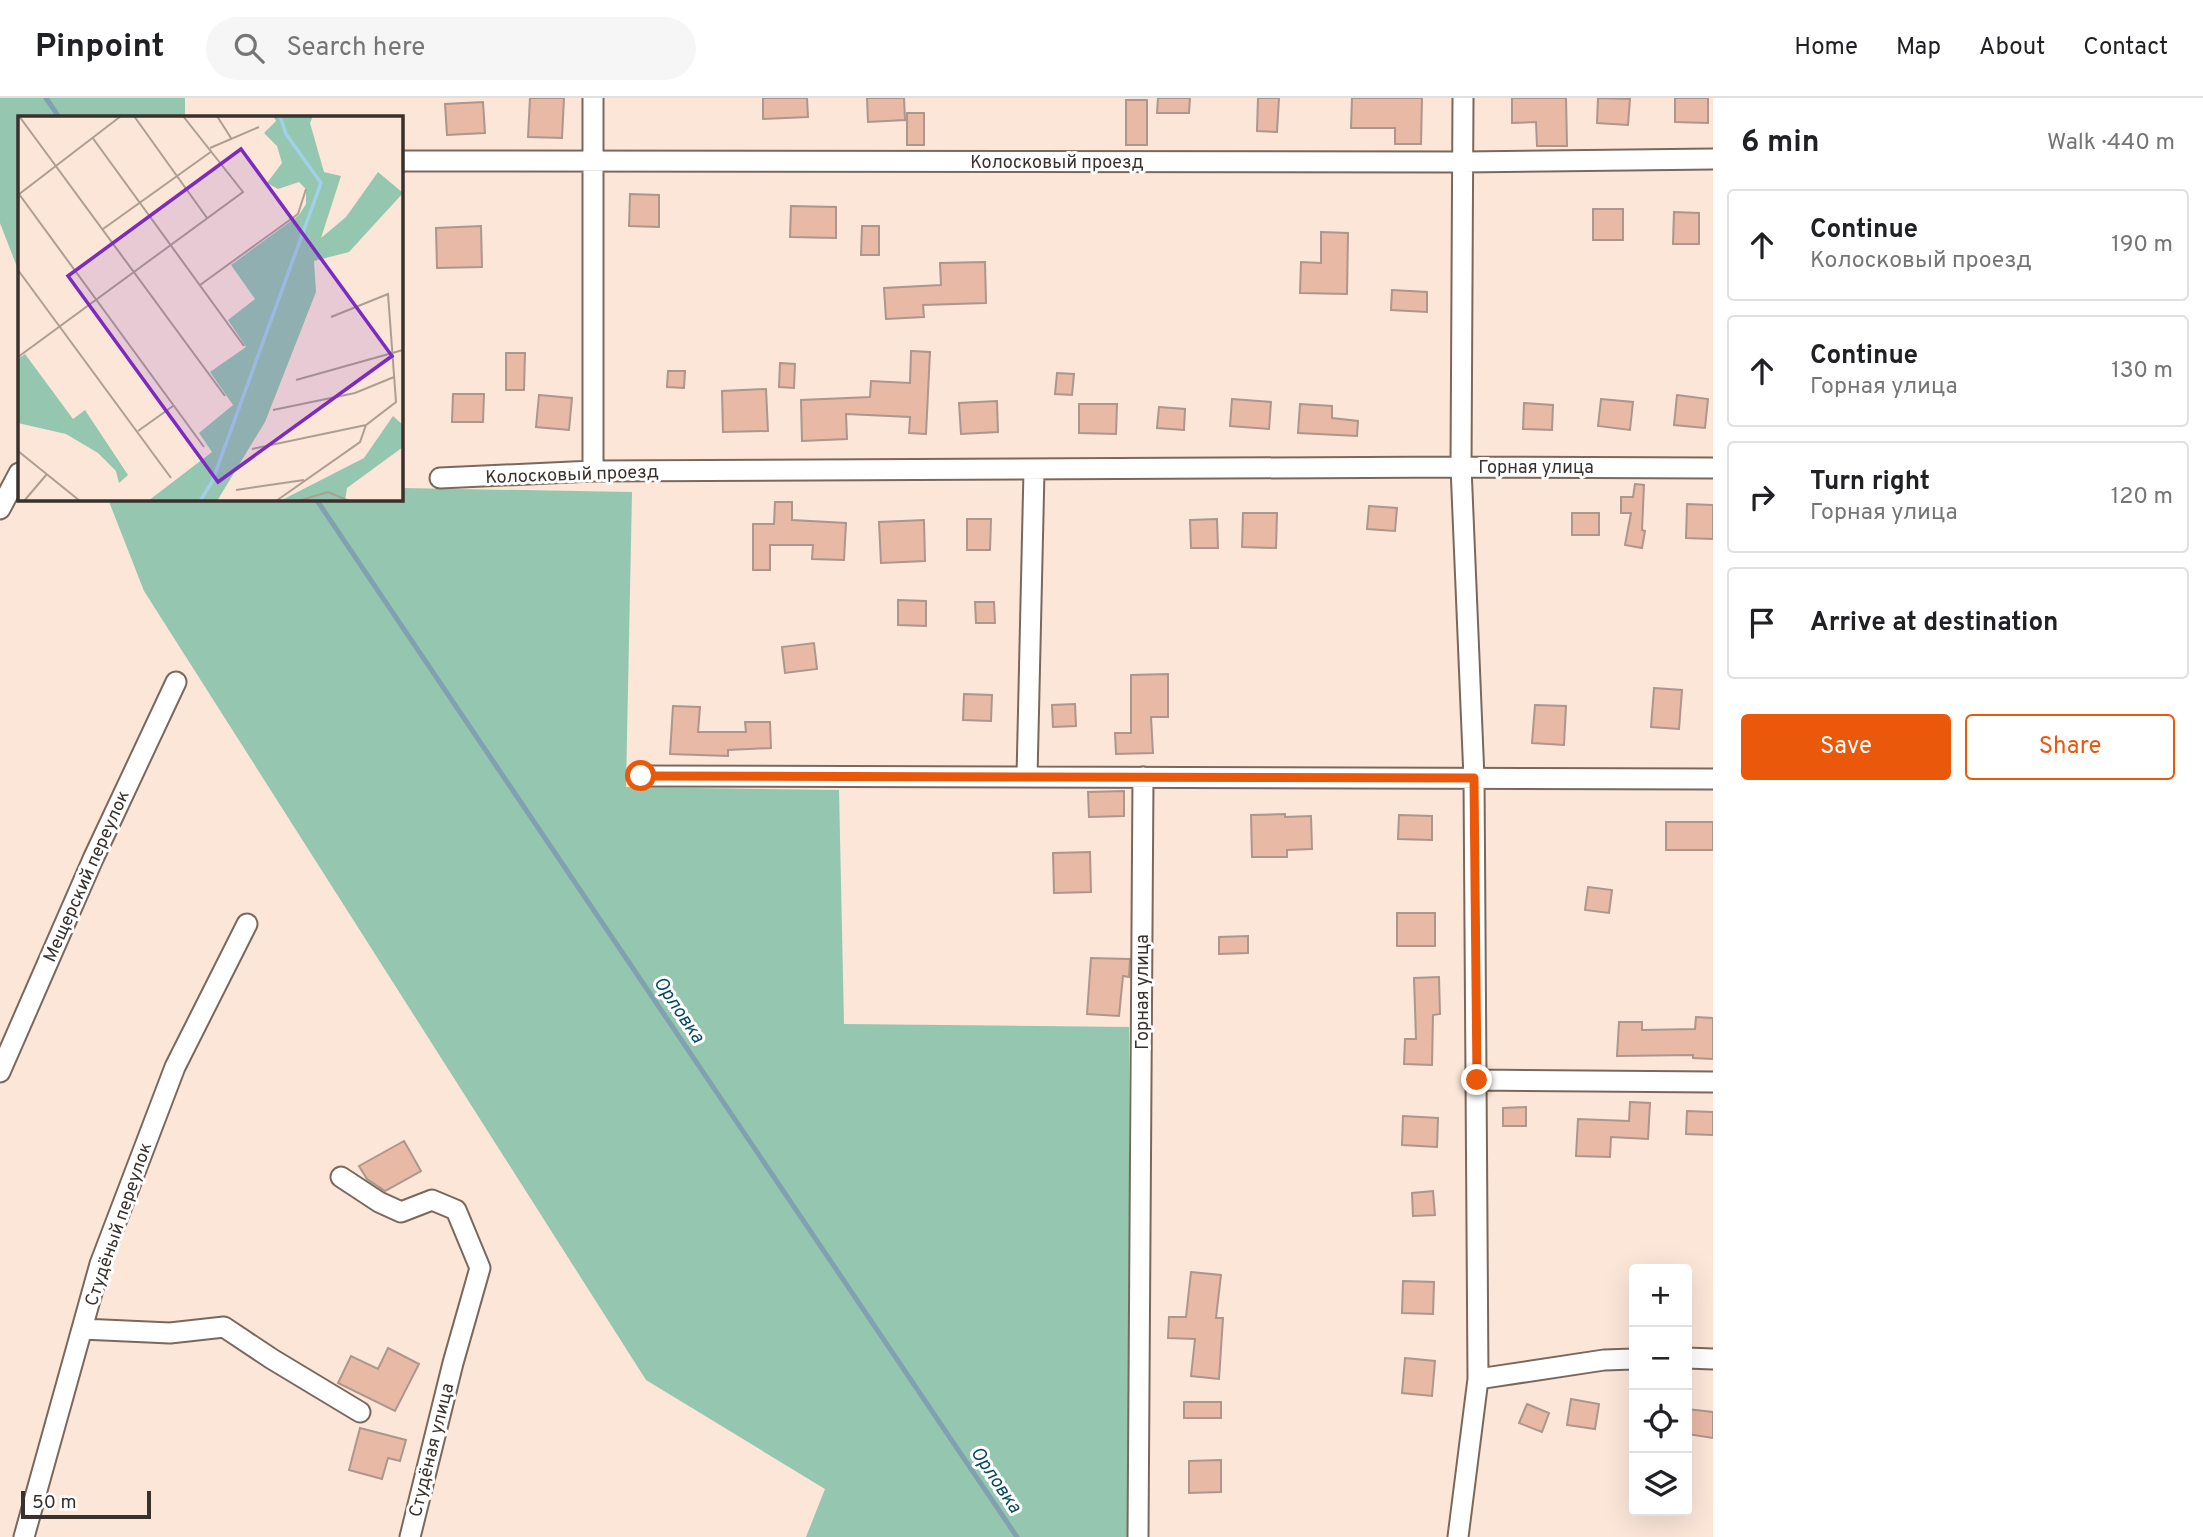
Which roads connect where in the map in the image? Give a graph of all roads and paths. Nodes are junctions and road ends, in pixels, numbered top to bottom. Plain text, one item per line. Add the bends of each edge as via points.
1 (593, 98) edge
2 (1463, 98) edge
3 (1713, 159) edge
4 (402, 162) edge
5 (593, 162) junction
6 (1463, 162) junction
7 (1461, 467) junction
8 (1713, 468) edge
9 (593, 471) junction
10 (1034, 471) junction
11 (18, 475) edge
12 (440, 478) dead end
13 (0, 509) edge
14 (176, 682) dead end
15 (641, 776) dead end
16 (1027, 777) junction
17 (1143, 777) junction
18 (1474, 778) junction
19 (1713, 779) edge
20 (247, 923) dead end
21 (0, 1072) edge
22 (1477, 1080) junction
23 (1713, 1082) edge
24 (341, 1177) dead end
25 (82, 1329) junction
26 (1692, 1358) edge
27 (1629, 1359) edge
28 (1713, 1360) edge
29 (1478, 1380) junction
30 (360, 1412) dead end
31 (24, 1537) edge
32 (410, 1537) edge
33 (1138, 1537) edge
34 (1458, 1537) edge

1 - 5 street
2 - 6 street
3 - 6 street, Колосковый проезд
4 - 5 street, Колосковый проезд
5 - 6 street, Колосковый проезд
5 - 9 street
6 - 7 street
7 - 8 street, Горная улица
7 - 10 street, Колосковый проезд
7 - 18 street, Горная улица
9 - 10 street, Колосковый проезд
9 - 12 street, Колосковый проезд
10 - 16 street
11 - 13 street
14 - 21 street, Мещерский переулок
15 - 16 street
16 - 17 street
17 - 18 street
17 - 33 street, Горная улица
18 - 19 street
18 - 22 street, Горная улица
20 - 25 street, Студёный переулок via 175,1067 100,1264
22 - 23 street
22 - 29 street, Горная улица
24 - 32 street, Студёная улица via 401,1212 432,1200 456,1210 480,1268
25 - 30 street via 170,1333 225,1327
25 - 31 street, Студёный переулок
26 - 28 street
27 - 29 street
29 - 34 street, Горная улица

